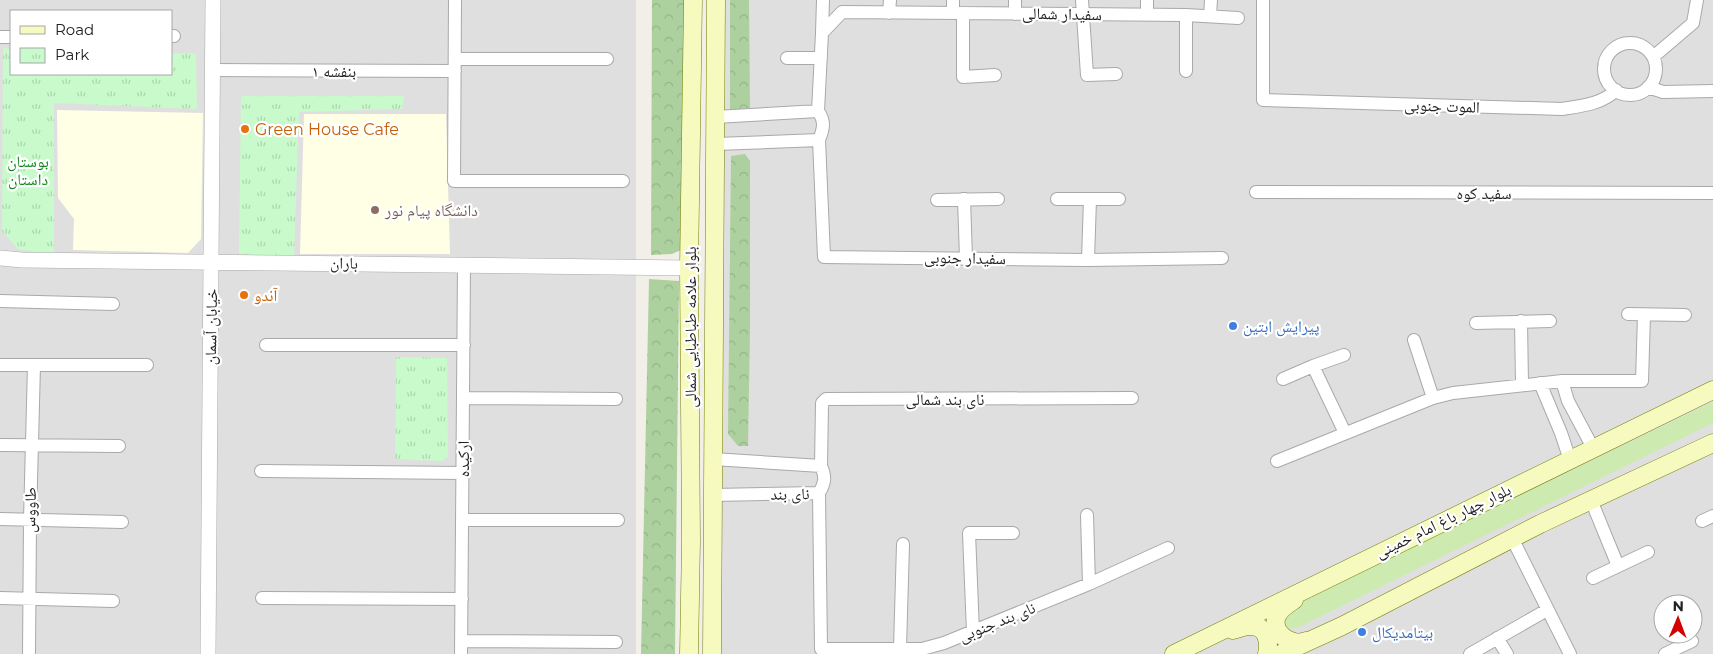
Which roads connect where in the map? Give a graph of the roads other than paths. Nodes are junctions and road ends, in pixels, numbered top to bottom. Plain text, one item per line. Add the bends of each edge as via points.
1 (213, 0) edge
2 (455, 0) edge
3 (693, 0) edge
4 (716, 0) edge
5 (823, 0) edge
6 (953, 0) edge
7 (1015, 0) edge
8 (1082, 0) edge
9 (1147, 0) edge
10 (1211, 0) edge
11 (1263, 0) edge
12 (1697, 0) edge
13 (890, 6) edge
14 (958, 13) junction
15 (1014, 14) junction
16 (1082, 14) junction
17 (1147, 15) junction
18 (1186, 15) junction
19 (1210, 16) junction
20 (1238, 18) dead end
21 (822, 33) junction
22 (1653, 57) junction
23 (787, 58) dead end
24 (821, 58) junction
25 (607, 60) dead end
26 (455, 65) junction
27 (212, 70) junction
28 (1186, 70) dead end
29 (1116, 74) dead end
30 (994, 76) dead end
31 (1648, 87) junction
32 (1616, 90) junction
33 (1713, 91) edge
34 (818, 111) junction
35 (715, 117) junction
36 (819, 140) junction
37 (716, 144) junction
38 (623, 181) dead end
39 (1256, 192) dead end
40 (1713, 193) edge
41 (998, 199) dead end
42 (1057, 199) dead end
43 (1090, 199) junction
44 (1119, 199) dead end
45 (937, 200) dead end
46 (964, 200) junction
47 (0, 258) edge
48 (966, 258) junction
49 (1222, 258) dead end
50 (1088, 260) junction
51 (212, 262) junction
52 (464, 265) junction
53 (689, 268) junction
54 (0, 301) edge
55 (113, 304) dead end
56 (1628, 314) dead end
57 (1685, 314) dead end
58 (1644, 315) junction
59 (1521, 321) junction
60 (1550, 321) dead end
61 (1476, 323) dead end
62 (1414, 340) dead end
63 (266, 345) dead end
64 (464, 345) junction
65 (1344, 355) dead end
66 (0, 365) edge
67 (34, 365) junction
68 (147, 365) dead end
69 (1313, 366) junction
70 (1283, 379) dead end
71 (1562, 380) junction
72 (1540, 383) junction
73 (1522, 384) junction
74 (1713, 390) edge
75 (463, 398) junction
76 (1132, 398) dead end
77 (1433, 398) junction
78 (616, 399) dead end
79 (1345, 433) junction
80 (0, 445) edge
81 (1712, 445) edge
82 (32, 446) junction
83 (119, 446) dead end
84 (1593, 448) junction
85 (713, 459) junction
86 (1570, 460) junction
87 (1277, 461) dead end
88 (821, 466) junction
89 (261, 471) dead end
90 (463, 473) junction
91 (819, 493) junction
92 (713, 495) junction
93 (1591, 500) junction
94 (1087, 515) dead end
95 (0, 519) edge
96 (30, 520) junction
97 (462, 520) junction
98 (618, 520) dead end
99 (122, 522) dead end
100 (1013, 533) dead end
101 (1512, 538) junction
102 (903, 544) dead end
103 (1168, 548) dead end
104 (1648, 552) dead end
105 (1618, 566) junction
106 (1593, 578) dead end
107 (1089, 584) junction
108 (1310, 587) junction
109 (0, 598) edge
110 (262, 598) dead end
111 (30, 599) junction
112 (462, 599) junction
113 (113, 601) dead end
114 (1547, 610) junction
115 (1342, 626) junction
116 (972, 632) junction
117 (1208, 636) junction
118 (1497, 638) junction
119 (616, 642) dead end
120 (1686, 644) edge
121 (461, 648) edge
122 (900, 648) junction
123 (29, 654) edge
124 (208, 654) edge
125 (689, 654) edge
126 (712, 654) edge
127 (1174, 654) edge
128 (1266, 654) edge
129 (1281, 654) edge
130 (1470, 654) edge
131 (1507, 654) edge
132 (1570, 654) edge
133 (1665, 654) edge

1 - 27 street, خیابان آسمان
2 - 26 street
3 - 53 main road, بلوار علامه طباطبایی شمالی
4 - 35 main road, بلوار علامه طباطبایی شمالی
5 - 21 street
6 - 14 street
7 - 15 street
8 - 16 street
9 - 17 street
10 - 19 street
11 - 32 street, الموت جنوبی via 1263,100 1562,109 1609,97
12 - 22 street via 1692,23
13 - 14 street, سفیدار شمالی
13 - 21 street, سفیدار شمالی via 842,12
14 - 15 street, سفیدار شمالی
14 - 30 street via 963,76
15 - 16 street, سفیدار شمالی
16 - 17 street, سفیدار شمالی
16 - 29 street via 1086,75
17 - 18 street, سفیدار شمالی
18 - 19 street, سفیدار شمالی
18 - 28 street
19 - 20 street, سفیدار شمالی
21 - 24 street
22 - 31 street via 1656,73
22 - 32 street via 1648,50 1633,43 1610,52 1604,68
23 - 24 street
24 - 34 street
25 - 26 street, بنفشه ۱
26 - 27 street, بنفشه ۱
26 - 38 street via 454,181
27 - 51 street, خیابان آسمان
31 - 32 street via 1632,94
31 - 33 street via 1663,92
34 - 35 street
34 - 36 street via 823,118 824,129
35 - 37 main road, بلوار علامه طباطبایی شمالی
36 - 37 street
36 - 48 street, سفیدار جنوبی via 824,257
37 - 85 main road, بلوار علامه طباطبایی شمالی
39 - 40 street, سفید کوه
41 - 46 street
42 - 43 street
43 - 44 street
43 - 50 street
45 - 46 street
46 - 48 street
47 - 51 street, باران
48 - 50 street, سفیدار جنوبی
49 - 50 street, سفیدار جنوبی
51 - 52 street, باران
51 - 124 street, خیابان آسمان
52 - 53 street, باران
52 - 64 street, ارکیده
53 - 125 main road, بلوار علامه طباطبایی شمالی
54 - 55 street
56 - 58 street
57 - 58 street
58 - 71 street via 1642,382
59 - 60 street
59 - 61 street
59 - 73 street
62 - 77 street
63 - 64 street
64 - 75 street, ارکیده
65 - 69 street
66 - 67 street
67 - 68 street
67 - 82 street, طاووس
69 - 70 street
69 - 79 street
71 - 72 street
71 - 84 street
72 - 73 street
72 - 86 street
73 - 77 street
74 - 84 main road, بلوار چهار باغ امام خمینی
75 - 78 street
75 - 90 street, ارکیده
76 - 88 street, نای بند شمالی via 826,399 822,403
77 - 79 street
79 - 87 street
80 - 82 street
81 - 93 main road
82 - 83 street
82 - 96 street, طاووس
84 - 86 main road, بلوار چهار باغ امام خمینی
85 - 88 street, نای بند
85 - 92 main road, بلوار علامه طباطبایی شمالی
86 - 108 main road, بلوار چهار باغ امام خمینی
88 - 91 street, نای بند via 825,484
89 - 90 street
90 - 97 street, ارکیده
91 - 92 street, نای بند
91 - 122 street, نای بند جنوبی via 820,649
92 - 126 main road, بلوار علامه طباطبایی شمالی
93 - 101 main road
93 - 105 street
94 - 107 street
95 - 96 street
96 - 99 street
96 - 111 street, طاووس
97 - 98 street
97 - 112 street, ارکیده
100 - 116 street via 969,533
101 - 114 street
101 - 115 main road
102 - 122 street
103 - 107 street, نای بند جنوبی
104 - 105 street
105 - 106 street
107 - 116 street, نای بند جنوبی
108 - 115 main road via 1277,616 1276,624 1282,637 1302,642
108 - 117 main road, بلوار چهار باغ امام خمینی
109 - 111 street
110 - 112 street
111 - 113 street
111 - 123 street, طاووس
112 - 121 street, ارکیده
114 - 118 street
114 - 132 street
115 - 129 main road
116 - 122 street, نای بند جنوبی via 929,647
117 - 127 main road, بلوار چهار باغ امام خمینی
117 - 128 main road via 1249,626 1259,628 1268,638
118 - 130 street
118 - 131 street
119 - 121 street
120 - 133 street

